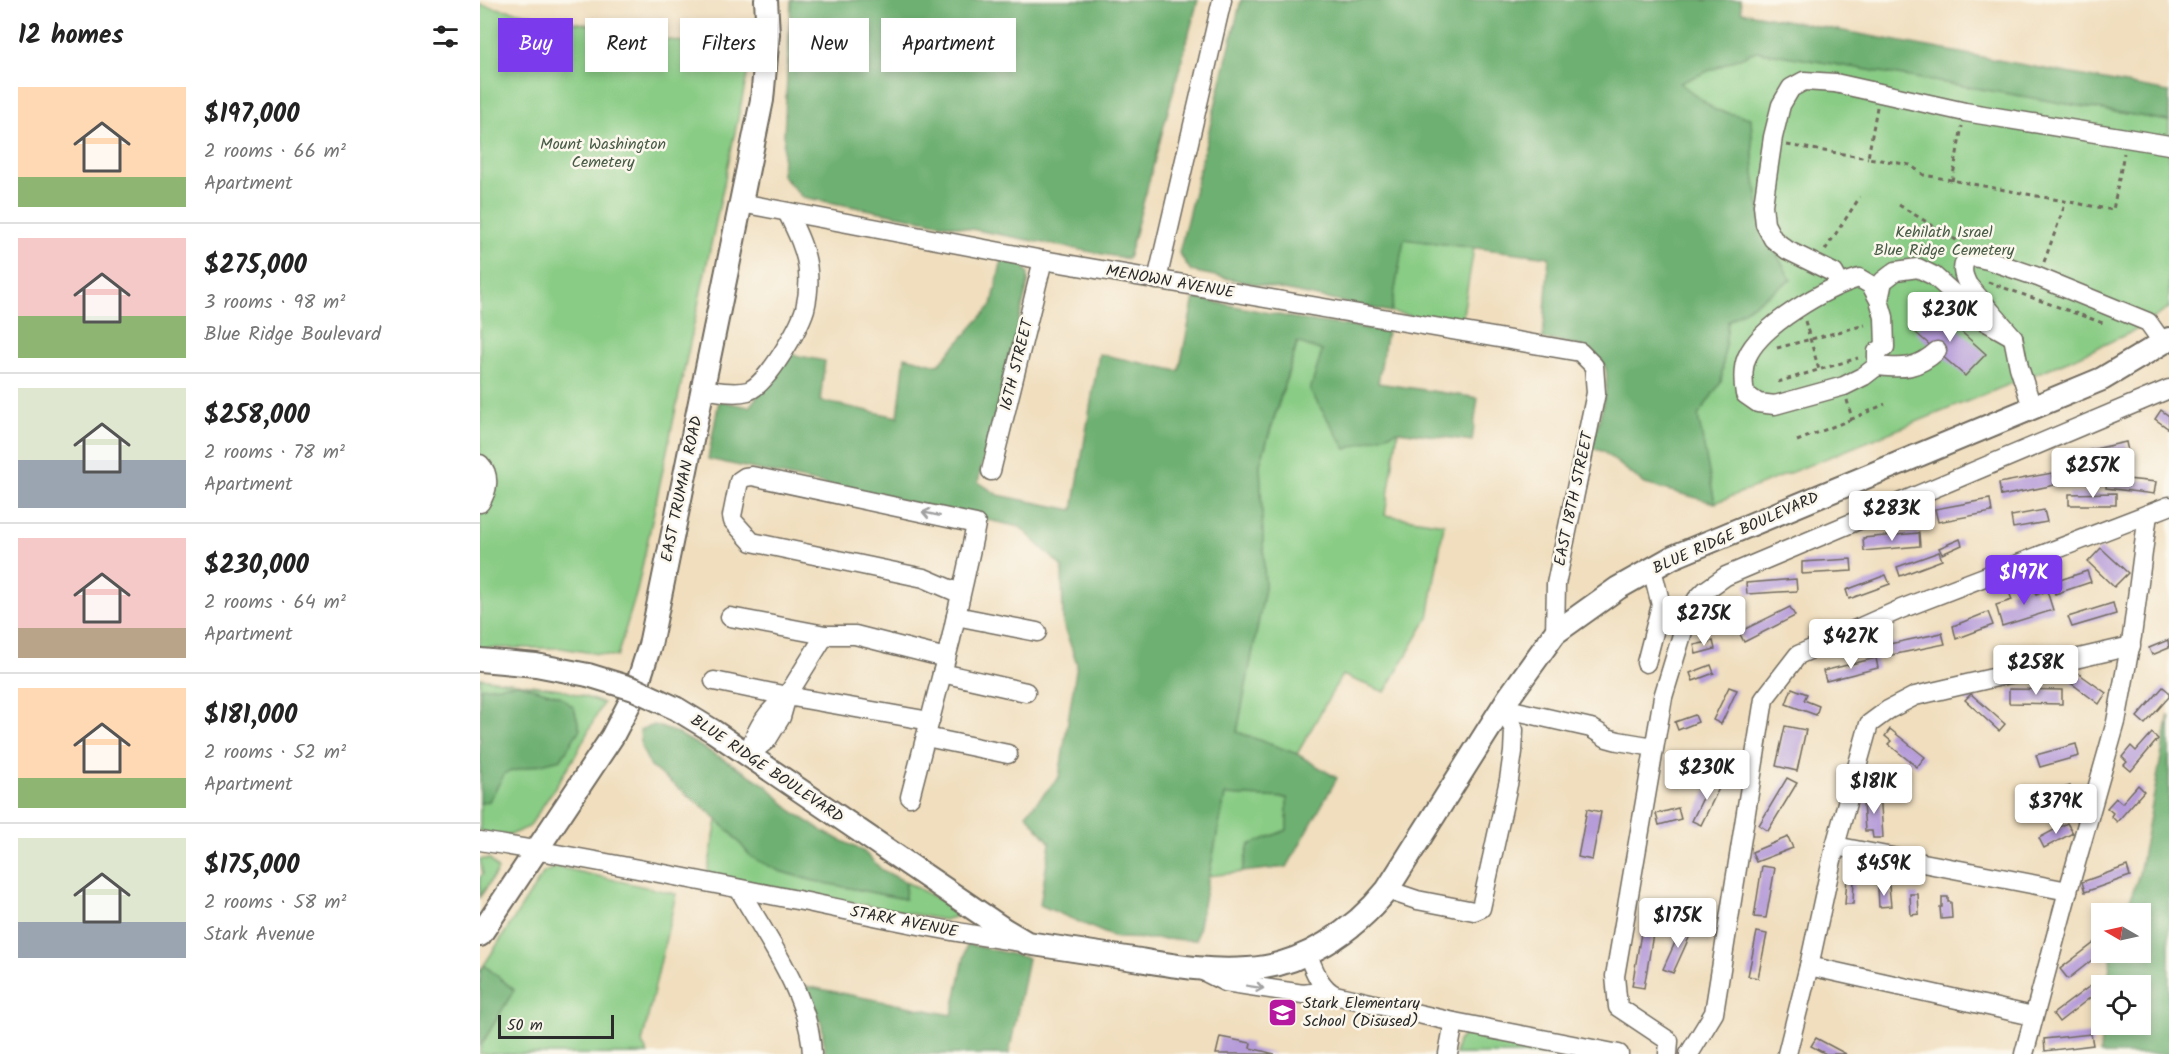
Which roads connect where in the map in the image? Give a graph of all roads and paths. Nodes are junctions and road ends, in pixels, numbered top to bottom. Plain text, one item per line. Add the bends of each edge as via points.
1 (766, 0) edge
2 (1222, 0) edge
3 (1879, 93) junction
4 (1965, 112) junction
5 (2126, 139) junction
6 (1780, 143) dead end
7 (2169, 146) edge
8 (1868, 158) junction
9 (1952, 181) junction
10 (1860, 197) dead end
11 (2066, 202) junction
12 (741, 203) junction
13 (1899, 205) dead end
14 (787, 212) junction
15 (1042, 260) junction
16 (1816, 264) junction
17 (1965, 267) junction
18 (2038, 277) junction
19 (1157, 280) junction
20 (1840, 284) junction
21 (1879, 300) junction
22 (1799, 309) junction
23 (1865, 325) dead end
24 (2108, 325) dead end
25 (2013, 338) junction
26 (1810, 339) junction
27 (2166, 341) edge
28 (1777, 348) dead end
29 (1937, 351) dead end
30 (1877, 359) junction
31 (1594, 366) joint
32 (1819, 370) junction
33 (1778, 382) dead end
34 (1844, 386) junction
35 (703, 388) junction
36 (2169, 389) edge
37 (1885, 404) dead end
38 (2032, 407) junction
39 (1852, 419) junction
40 (1797, 441) dead end
41 (480, 464) edge
42 (991, 471) dead end
43 (480, 502) edge
44 (2169, 506) edge
45 (2148, 514) junction
46 (1652, 569) junction
47 (961, 594) junction
48 (956, 616) junction
49 (730, 617) dead end
50 (1037, 632) dead end
51 (1555, 633) junction
52 (825, 635) junction
53 (2131, 646) junction
54 (480, 660) edge
55 (1646, 663) dead end
56 (944, 665) junction
57 (714, 681) dead end
58 (1026, 692) dead end
59 (787, 696) junction
60 (1503, 708) junction
61 (928, 729) junction
62 (1654, 747) junction
63 (1008, 754) dead end
64 (748, 755) junction
65 (910, 797) dead end
66 (480, 841) edge
67 (1835, 846) junction
68 (537, 850) junction
69 (739, 888) junction
70 (1387, 890) junction
71 (2068, 891) junction
72 (480, 935) edge
73 (1027, 943) junction
74 (1307, 953) junction
75 (1809, 966) junction
76 (1200, 969) junction
77 (1327, 991) junction
78 (2033, 1016) junction
79 (1454, 1022) junction
80 (812, 1054) edge
81 (1448, 1054) edge
82 (1619, 1054) edge
83 (1668, 1054) edge
84 (1689, 1054) edge
85 (1787, 1054) edge
86 (2024, 1054) edge

1 - 12 main road, EAST TRUMAN ROAD via 768,34 762,100
2 - 19 street
3 - 4 street
3 - 8 path
3 - 16 street via 1835,83 1803,81 1791,88 1780,105 1763,205 1765,224 1773,239 1787,250
4 - 5 street
4 - 9 path
5 - 7 street
5 - 11 path via 2113,210
6 - 8 path
8 - 9 path via 1910,165 1924,175
9 - 11 path
10 - 16 path
11 - 18 path
12 - 14 street, MENOWN AVENUE
12 - 35 main road, EAST TRUMAN ROAD
13 - 17 path via 1961,243
14 - 15 street, MENOWN AVENUE
14 - 35 street via 808,271 804,311 782,354 759,385 740,392
15 - 19 street, MENOWN AVENUE
15 - 42 street, 16TH STREET
16 - 20 street via 1834,273
17 - 18 street via 1974,257
17 - 24 path
17 - 25 street via 1968,285
18 - 27 street via 2148,322
19 - 31 street, MENOWN AVENUE via 1580,352
20 - 21 street via 1859,278 1871,285
20 - 22 street
21 - 25 street via 1883,281 1896,271 1918,268 1934,276 1983,320
21 - 30 street via 1886,332 1885,347
22 - 26 path
22 - 34 street via 1758,338 1746,358 1745,394 1758,403 1775,405
23 - 26 path
25 - 38 street
26 - 28 path
26 - 32 path
27 - 38 main road, BLUE RIDGE BOULEVARD via 2102,379
29 - 30 street via 1905,368
30 - 32 path
30 - 34 street via 1864,376
31 - 51 street, EAST 18TH STREET via 1596,393 1556,584
32 - 33 path
34 - 39 path
35 - 68 main road, EAST TRUMAN ROAD via 650,645 634,695 612,737
36 - 62 street via 1726,576 1697,599 1688,615 1663,697
37 - 39 path
38 - 46 main road, BLUE RIDGE BOULEVARD via 1673,556
39 - 40 path
41 - 43 street via 487,491
44 - 45 street
45 - 53 street
45 - 84 street via 1901,609 1798,655 1764,699 1714,1013
46 - 51 main road, BLUE RIDGE BOULEVARD
46 - 55 street via 1660,605
47 -> 47 street via 976,524 752,476 739,481 733,522 752,542 924,578
47 - 48 street
48 - 50 street
48 - 56 street
49 - 52 street
51 - 60 main road, BLUE RIDGE BOULEVARD
52 - 56 street via 855,635
52 - 59 street
53 - 67 street via 1915,696 1888,710 1869,724
53 - 71 street via 2116,722
54 - 64 main road, BLUE RIDGE BOULEVARD, bridge via 536,665 634,689 677,709
56 - 58 street
56 - 61 street
57 - 59 street
59 - 61 street
59 - 64 street via 781,717 767,740
60 - 62 street via 1591,728 1607,738
60 - 70 main road, BLUE RIDGE BOULEVARD
60 - 70 street via 1514,730 1513,752 1480,908 1474,911
61 - 63 street
61 - 65 street
62 - 83 street via 1615,976 1618,1007 1669,1041
64 - 73 main road, BLUE RIDGE BOULEVARD
66 - 68 street, STARK AVENUE
67 - 71 street
67 - 75 street
68 - 69 street, STARK AVENUE
68 - 72 main road, EAST TRUMAN ROAD
69 - 73 street, STARK AVENUE via 963,934
69 - 80 street via 798,993
70 - 74 main road, BLUE RIDGE BOULEVARD via 1348,930
71 - 78 street
73 - 76 main road, STARK AVENUE
74 - 76 main road, BLUE RIDGE BOULEVARD via 1250,969
74 - 77 street
75 - 78 street
75 - 85 street
76 -> 77 street, STARK AVENUE via 1225,982 1304,994
77 - 79 street, STARK AVENUE
78 - 86 street
79 - 81 street
79 - 82 street, STARK AVENUE

